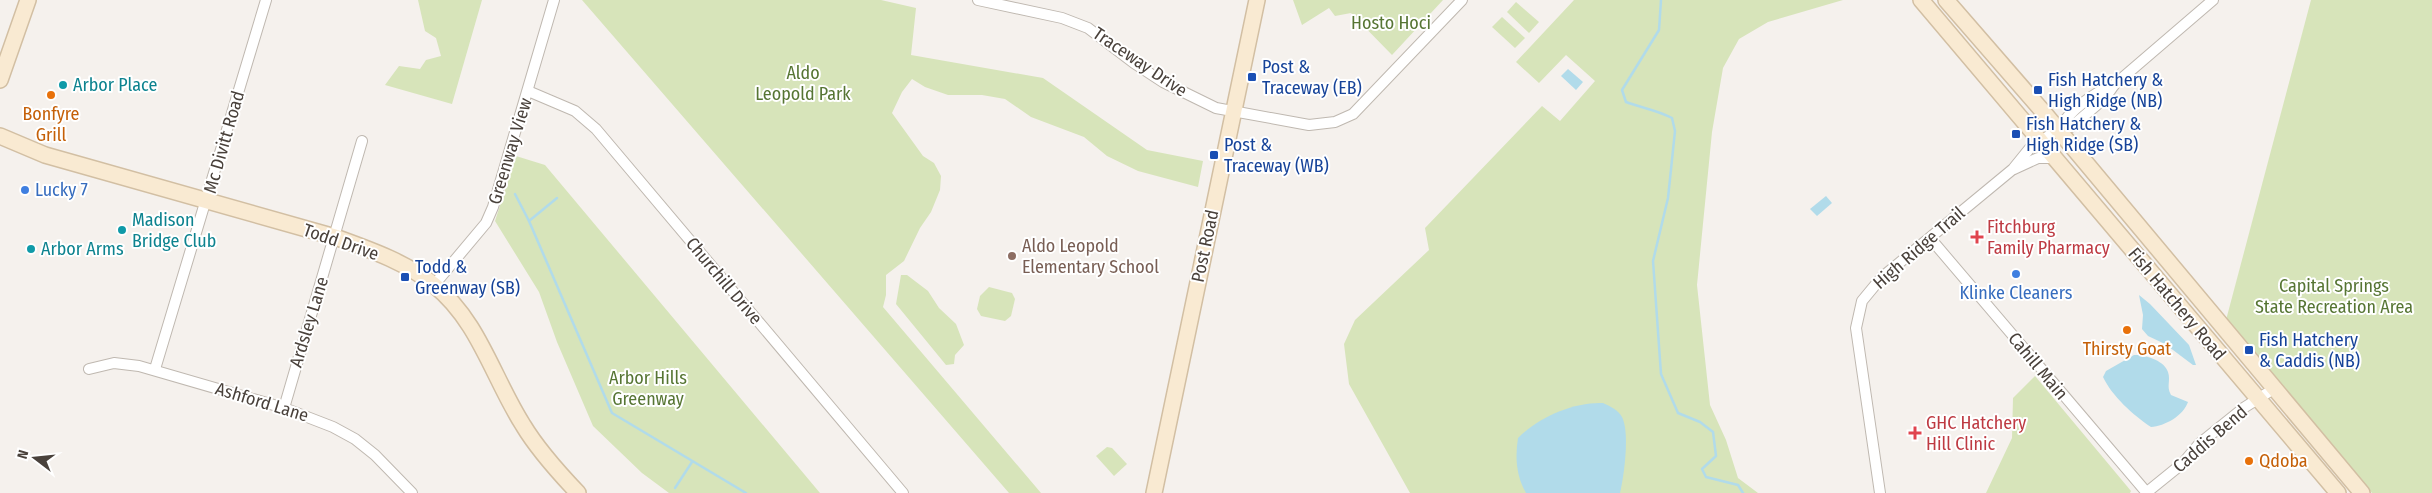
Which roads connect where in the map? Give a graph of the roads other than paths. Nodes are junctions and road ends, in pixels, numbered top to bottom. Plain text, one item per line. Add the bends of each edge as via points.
1 (28, 0) edge
2 (266, 0) edge
3 (554, 0) edge
4 (978, 0) edge
5 (1257, 0) edge
6 (1462, 0) edge
7 (1922, 0) edge
8 (1946, 0) edge
9 (2213, 0) edge
10 (0, 80) edge
11 (528, 91) junction
12 (1234, 111) junction
13 (2058, 130) junction
14 (0, 136) edge
15 (362, 141) dead end
16 (2040, 141) junction
17 (2054, 158) junction
18 (2013, 169) junction
19 (206, 201) junction
20 (335, 237) junction
21 (1930, 238) junction
22 (434, 285) junction
23 (89, 369) dead end
24 (155, 369) junction
25 (2275, 388) junction
26 (2257, 400) junction
27 (284, 408) junction
28 (412, 493) edge
29 (578, 493) edge
30 (903, 493) edge
31 (1154, 493) edge
32 (1880, 493) edge
33 (2147, 493) edge
34 (2338, 493) edge
35 (2362, 493) edge

1 - 10 street
2 - 19 street, Mc Divitt Road
3 - 11 street, Greenway View
4 - 12 street, Traceway Drive via 1062,18 1088,28 1163,82 1216,108
5 - 12 street, Post Road
6 - 12 street, Traceway Drive via 1353,114 1335,122 1309,124
7 - 16 street, Fish Hatchery Road
8 - 13 street, Fish Hatchery Road
9 - 13 street, High Ridge Trail via 2114,85 2105,98 2071,127
11 - 22 street, Greenway View via 486,224
11 - 30 street, Churchill Drive via 575,111 596,129
12 - 31 street, Post Road
13 - 16 street, High Ridge Trail
13 - 25 street, Fish Hatchery Road
14 - 19 street, Todd Drive via 45,154
15 - 20 street, Ardsley Lane
16 - 17 street, Fish Hatchery Road
16 - 18 street, High Ridge Trail
17 - 18 street, High Ridge Trail via 2038,158
17 - 26 street, Fish Hatchery Road
18 - 21 street, High Ridge Trail
19 - 20 street, Todd Drive
19 - 24 street, Mc Divitt Road
20 - 22 street, Todd Drive via 402,265
20 - 27 street, Ardsley Lane
21 - 32 street, High Ridge Trail via 1873,286 1862,300 1857,322
21 - 33 street, Cahill Main
22 - 29 street, Todd Drive via 470,325 523,425 548,461
23 - 24 street, Ashford Lane via 114,363
24 - 27 street, Ashford Lane
25 - 26 street, Caddis Bend
25 - 35 street, Fish Hatchery Road
26 - 33 street, Caddis Bend via 2199,444 2183,463
26 - 34 street, Fish Hatchery Road
27 - 28 street, Ashford Lane via 309,416 355,439 394,472

